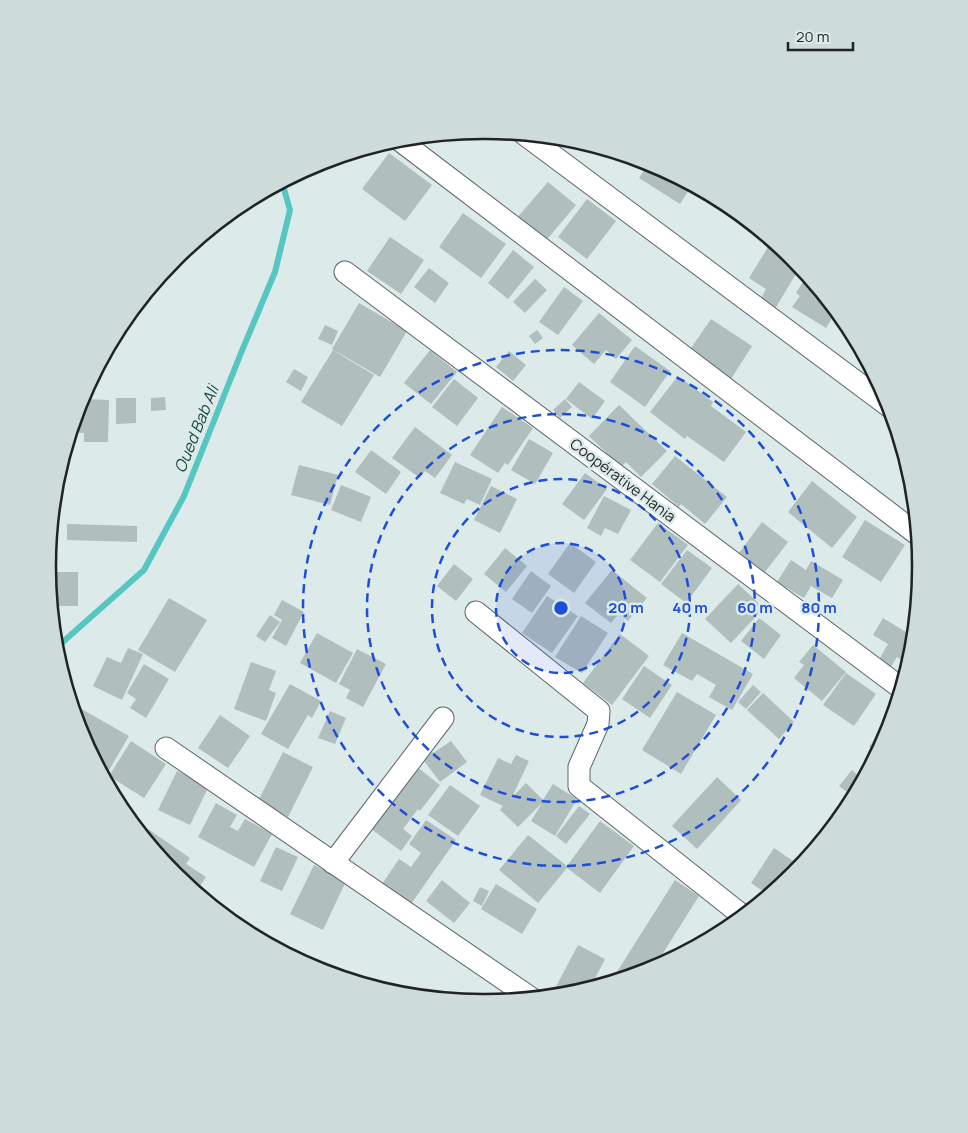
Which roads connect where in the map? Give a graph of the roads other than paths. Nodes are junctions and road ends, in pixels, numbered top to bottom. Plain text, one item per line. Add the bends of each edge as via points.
1 (534, 142) edge
2 (407, 146) edge
3 (345, 272) dead end
4 (876, 397) edge
5 (910, 529) edge
6 (476, 612) dead end
7 (895, 684) edge
8 (443, 718) dead end
9 (166, 748) dead end
10 (333, 863) junction
11 (736, 912) edge
12 (523, 992) edge

1 - 4 street
2 - 5 street
3 - 7 street, Coopérative Hania
6 - 11 street via 599,711 598,724 579,767 579,786
8 - 10 street
9 - 10 street
10 - 12 street

